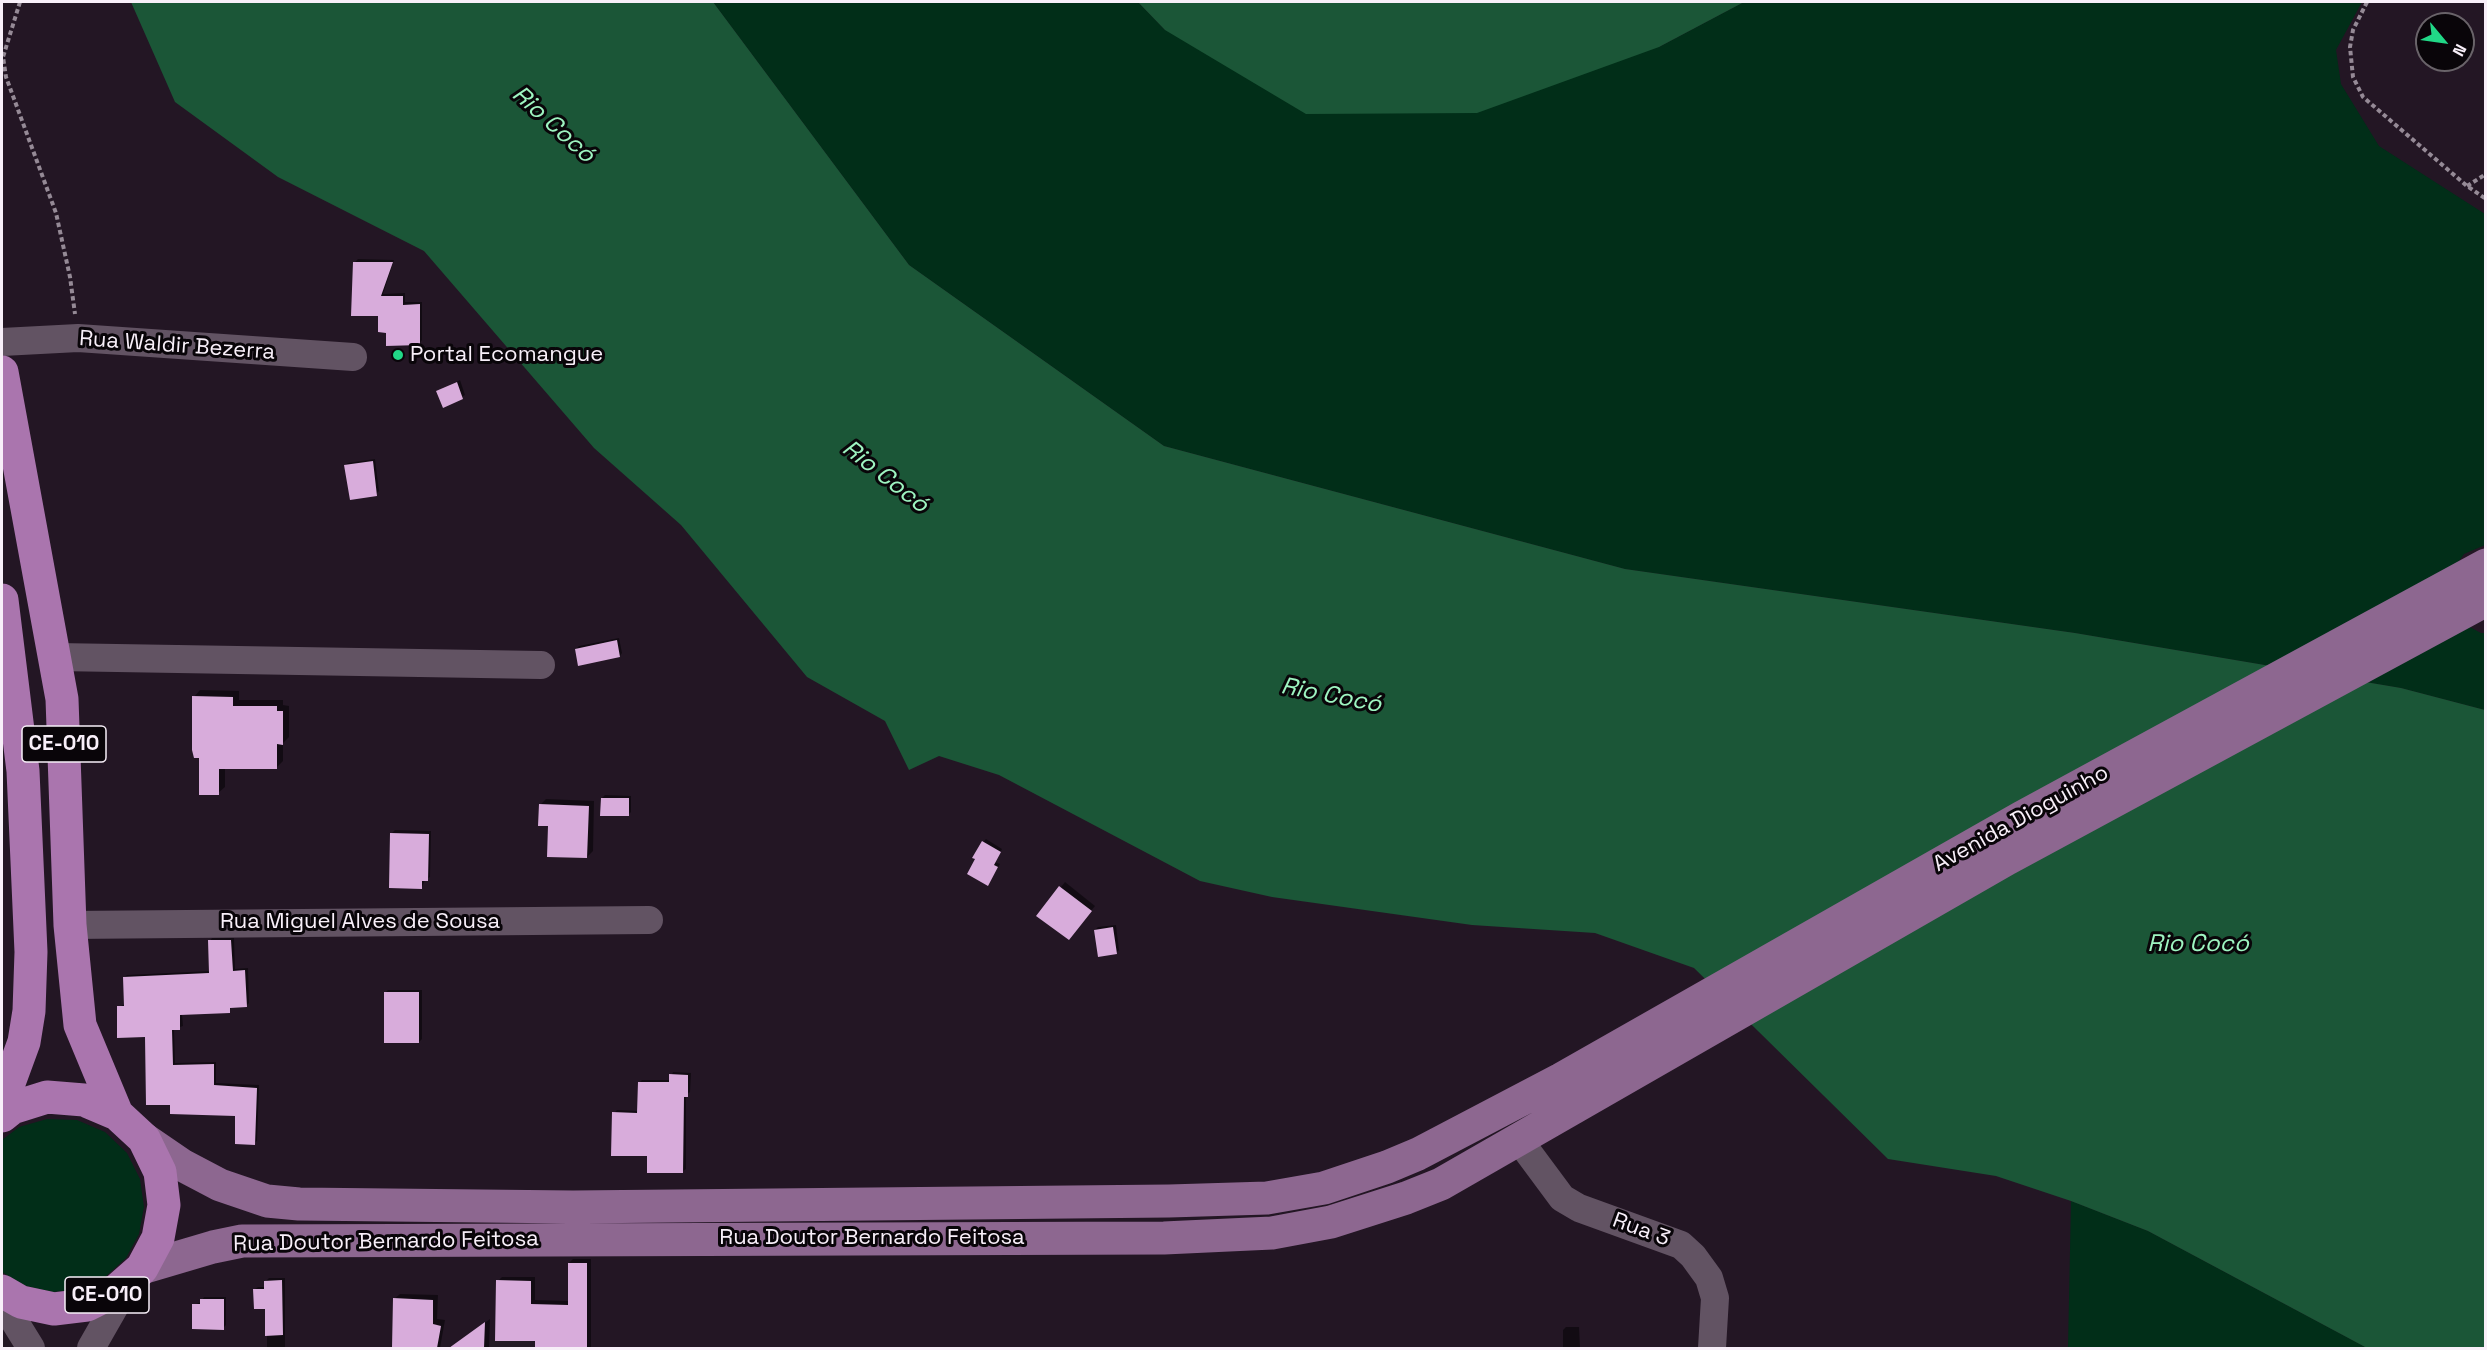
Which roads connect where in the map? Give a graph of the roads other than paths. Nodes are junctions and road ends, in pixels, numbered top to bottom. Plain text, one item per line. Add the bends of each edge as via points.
1 (2, 342) edge
2 (353, 357) dead end
3 (2, 372) edge
4 (2486, 565) edge
5 (2, 600) edge
6 (2486, 600) edge
7 (56, 657) junction
8 (541, 665) dead end
9 (649, 920) dead end
10 (70, 925) junction
11 (1569, 1093) junction
12 (2, 1102) edge
13 (117, 1114) junction
14 (2, 1116) edge
15 (144, 1139) junction
16 (1519, 1140) junction
17 (136, 1273) junction
18 (2, 1291) edge
19 (2, 1300) edge
20 (31, 1348) edge
21 (91, 1348) edge
22 (1712, 1348) edge

1 - 2 street, Rua Waldir Bezerra via 78,338
3 - 7 highway, CE-010
4 - 11 main road, Avenida Dioguinho via 2022,817
5 - 12 highway, CE-010 via 24,771 31,952 24,1042
6 - 11 main road, Avenida Dioguinho
7 - 8 street
7 - 10 highway, CE-010 via 62,699
9 - 10 street, Rua Miguel Alves de Sousa
10 - 13 highway, CE-010 via 80,1025
11 - 15 main road, Rua Doutor Bernardo Feitosa via 1387,1167 1324,1188 1267,1197 1169,1201 573,1207 299,1204 267,1201 220,1185
11 - 16 main road, Rua Doutor Bernardo Feitosa
13 - 14 highway, CE-010 via 84,1100 47,1098 12,1108
13 - 15 highway, CE-010
15 - 17 highway, CE-010 via 160,1172 164,1205 158,1238
16 - 17 main road, Rua Doutor Bernardo Feitosa via 1441,1184 1406,1198 1331,1222 1272,1233 1164,1238 242,1241
16 - 22 street, Rua 3 via 1562,1198 1579,1208 1681,1245 1693,1256 1709,1278 1715,1298
17 - 18 highway, CE-010 via 117,1290 87,1305 54,1309 21,1302
17 - 21 street
19 - 20 street

